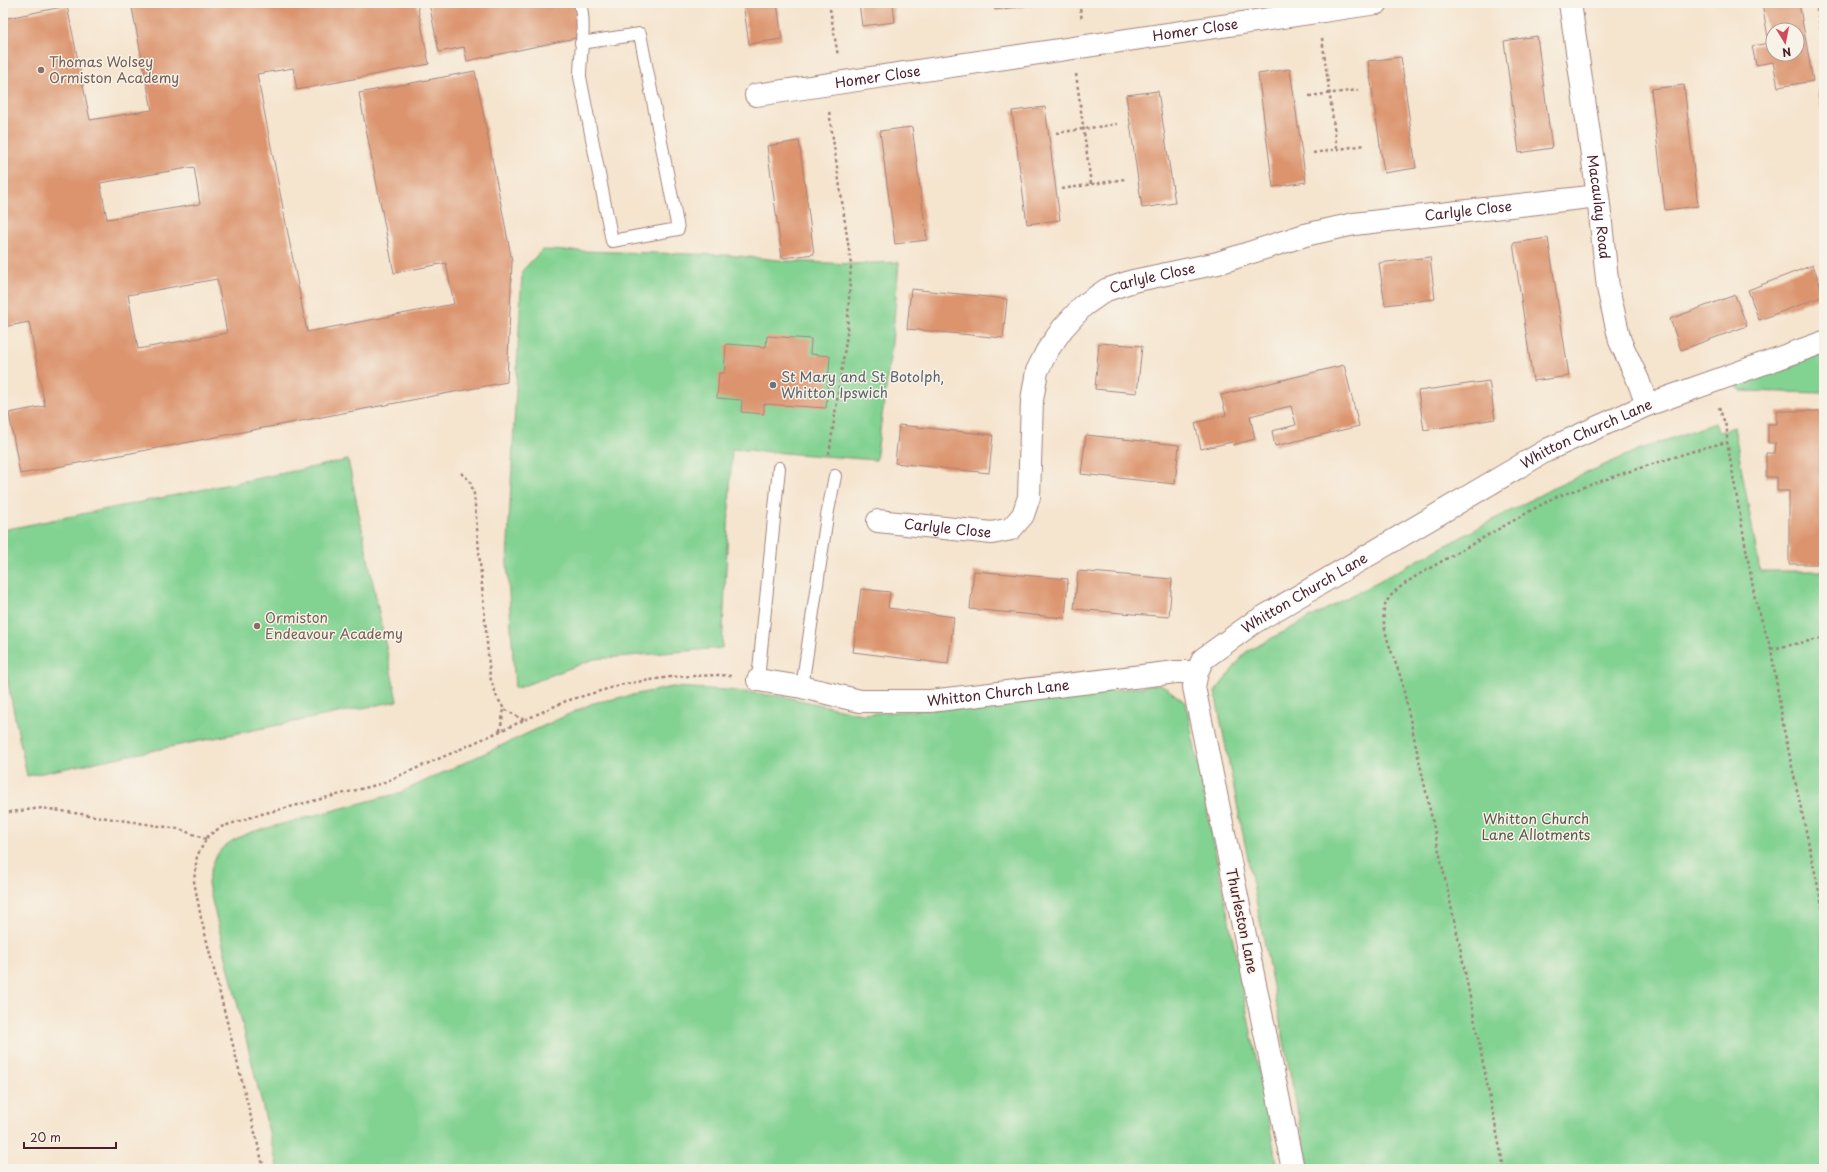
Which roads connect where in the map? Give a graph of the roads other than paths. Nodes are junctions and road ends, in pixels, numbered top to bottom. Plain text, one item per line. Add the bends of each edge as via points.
1 (580, 3) edge
2 (1377, 3) edge
3 (1570, 3) edge
4 (581, 43) junction
5 (756, 95) dead end
6 (1598, 196) junction
7 (1824, 342) edge
8 (1647, 405) junction
9 (780, 468) dead end
10 (835, 476) road end
11 (878, 521) dead end
12 (1197, 672) junction
13 (758, 680) joint
14 (802, 687) junction
15 (1293, 1169) edge

1 - 4 lane via 583,16
2 - 5 street, Homer Close
3 - 6 street, Macaulay Road
4 - 4 lane via 580,77 612,242 678,229 640,34
6 - 8 street, Macaulay Road via 1609,296 1620,341
6 - 11 street, Carlyle Close via 1354,224 1305,235 1218,264 1133,281 1106,290 1083,306 1063,328 1037,371 1032,400 1029,497 1023,515 1011,529 992,533
7 - 8 street, Whitton Church Lane
8 - 12 street, Whitton Church Lane via 1550,449 1502,475 1438,516 1253,624 1203,659
9 - 13 lane
10 - 14 lane
12 - 14 street, Whitton Church Lane via 1176,672 930,701 860,701
12 - 15 street, Thurleston Lane via 1194,687
13 - 14 street, Whitton Church Lane

